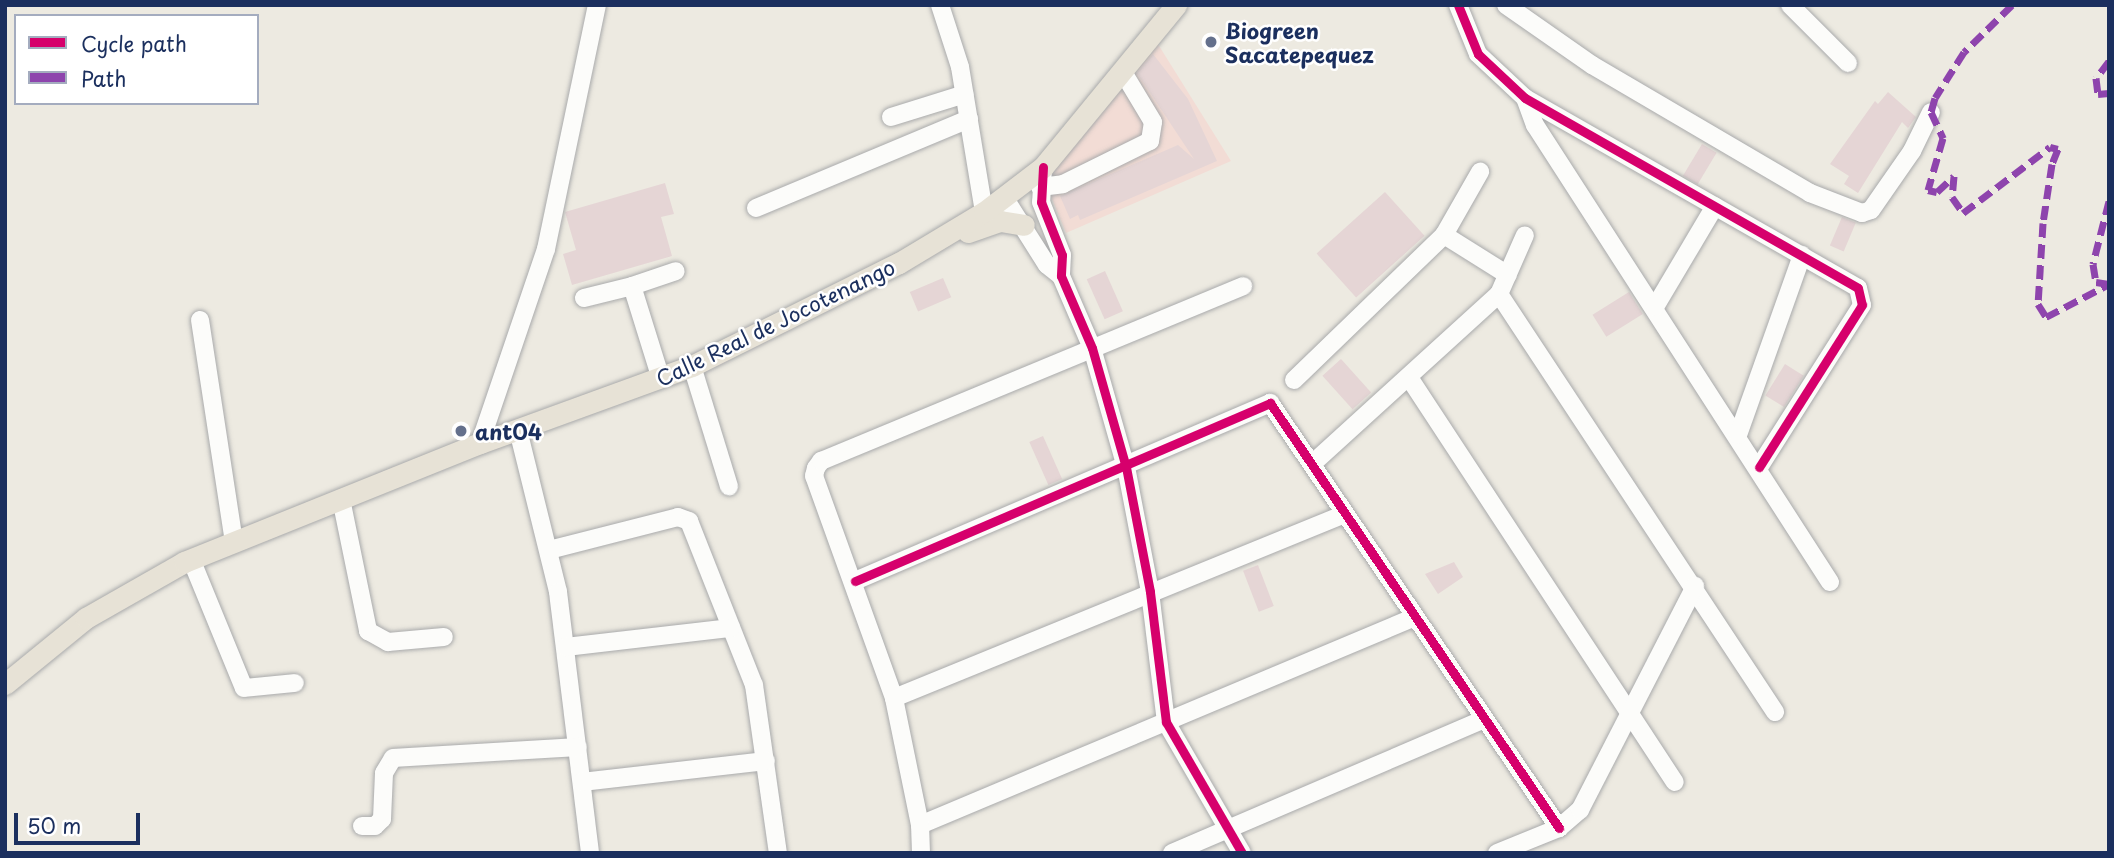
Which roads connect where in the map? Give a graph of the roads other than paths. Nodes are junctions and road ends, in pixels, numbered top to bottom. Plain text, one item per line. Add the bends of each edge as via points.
1 (597, 5) edge
2 (940, 5) edge
3 (1176, 5) edge
4 (1458, 5) edge
5 (1506, 5) edge
6 (1790, 5) edge
7 (1848, 63) dead end
8 (1123, 72) junction
9 (965, 94) junction
10 (1525, 98) junction
11 (1931, 112) dead end
12 (891, 117) dead end
13 (969, 120) junction
14 (1480, 172) dead end
15 (1041, 177) junction
16 (1004, 197) junction
17 (1715, 206) junction
18 (755, 208) dead end
19 (984, 212) junction
20 (1024, 225) junction
21 (1444, 235) junction
22 (1525, 235) dead end
23 (1054, 236) junction
24 (1035, 245) junction
25 (1802, 255) junction
26 (899, 264) junction
27 (676, 271) dead end
28 (1508, 275) junction
29 (1061, 276) junction
30 (632, 286) junction
31 (1243, 286) dead end
32 (1499, 294) junction
33 (584, 298) dead end
34 (1655, 307) junction
35 (200, 320) dead end
36 (1092, 348) junction
37 (692, 366) junction
38 (661, 379) junction
39 (1410, 379) junction
40 (1294, 380) dead end
41 (518, 430) junction
42 (1738, 435) junction
43 (480, 443) junction
44 (1312, 464) junction
45 (1126, 467) junction
46 (1759, 467) junction
47 (729, 486) dead end
48 (341, 499) junction
49 (1345, 514) junction
50 (234, 541) junction
51 (549, 550) junction
52 (191, 559) junction
53 (855, 581) junction
54 (1830, 582) dead end
55 (1695, 586) junction
56 (1150, 592) junction
57 (1415, 617) junction
58 (731, 628) junction
59 (444, 637) dead end
60 (566, 647) junction
61 (295, 683) dead end
62 (5, 684) edge
63 (894, 698) junction
64 (1628, 710) junction
65 (1775, 712) dead end
66 (1485, 719) junction
67 (1166, 722) junction
68 (578, 747) junction
69 (766, 761) junction
70 (582, 782) junction
71 (1675, 782) dead end
72 (920, 825) junction
73 (362, 826) dead end
74 (1559, 828) junction
75 (1227, 830) junction
76 (590, 853) edge
77 (778, 853) edge
78 (921, 853) edge
79 (1172, 853) edge
80 (1242, 853) edge
81 (1497, 853) edge

1 - 43 street via 546,249
2 - 9 street
3 - 8 main road, Calle Real de Jocotenango
4 - 10 street via 1478,54
5 - 11 street via 1592,65 1810,193 1862,213 1871,210 1912,151
6 - 7 street
8 - 15 main road, Calle Real de Jocotenango
8 - 15 street via 1153,122 1150,141 1063,184
9 - 12 street
9 - 13 street
10 - 17 street
10 - 34 street via 1535,125
13 - 18 street
13 - 19 street
14 - 21 street
15 - 16 main road, Calle Real de Jocotenango
15 - 23 street
16 - 19 main road, Calle Real de Jocotenango
16 - 20 street
17 - 25 street
17 - 34 street
19 - 26 main road, Calle Real de Jocotenango
20 - 24 street
20 - 26 main road via 987,224
21 - 28 street
21 - 40 street
22 - 28 street
23 - 24 street
23 - 29 street via 1062,256
24 - 29 street via 1047,265
25 - 42 street
25 - 46 street via 1858,288 1862,304
26 - 37 main road, Calle Real de Jocotenango
27 - 30 street
28 - 32 street
29 - 36 street
30 - 33 street
30 - 38 street
31 - 36 street
32 - 39 street
32 - 55 street
34 - 42 street
35 - 50 street
36 - 45 street
36 - 53 street via 821,461 814,476
37 - 38 main road, Calle Real de Jocotenango
37 - 47 street
38 - 41 main road, Calle Real de Jocotenango
39 - 44 street
39 - 64 street
41 - 43 main road, Calle Real de Jocotenango
41 - 51 street
42 - 46 street
43 - 48 main road, Calle Real de Jocotenango
44 - 45 street via 1270,403
44 - 49 street
45 - 53 street
45 - 56 street
46 - 54 street
48 - 50 main road, Calle Real de Jocotenango
48 - 59 street via 368,631 388,642
49 - 56 street
49 - 57 street
50 - 52 main road, Calle Real de Jocotenango
51 - 58 street via 684,517
51 - 60 street
52 - 61 street via 244,688
52 - 62 main road, Calle Real de Jocotenango via 86,618
53 - 63 street
55 - 64 street
55 - 65 street
56 - 63 street
56 - 67 street
57 - 66 street
57 - 67 street
58 - 60 street
58 - 69 street via 756,695
60 - 68 street
63 - 72 street
64 - 71 street
64 - 74 street via 1580,810
66 - 74 street
66 - 75 street
67 - 72 street
67 - 75 street
68 - 70 street
68 - 73 street via 393,758 384,773 383,819 375,826
69 - 70 street
69 - 77 street
70 - 76 street
72 - 78 street
74 - 81 street
75 - 79 street
75 - 80 street

